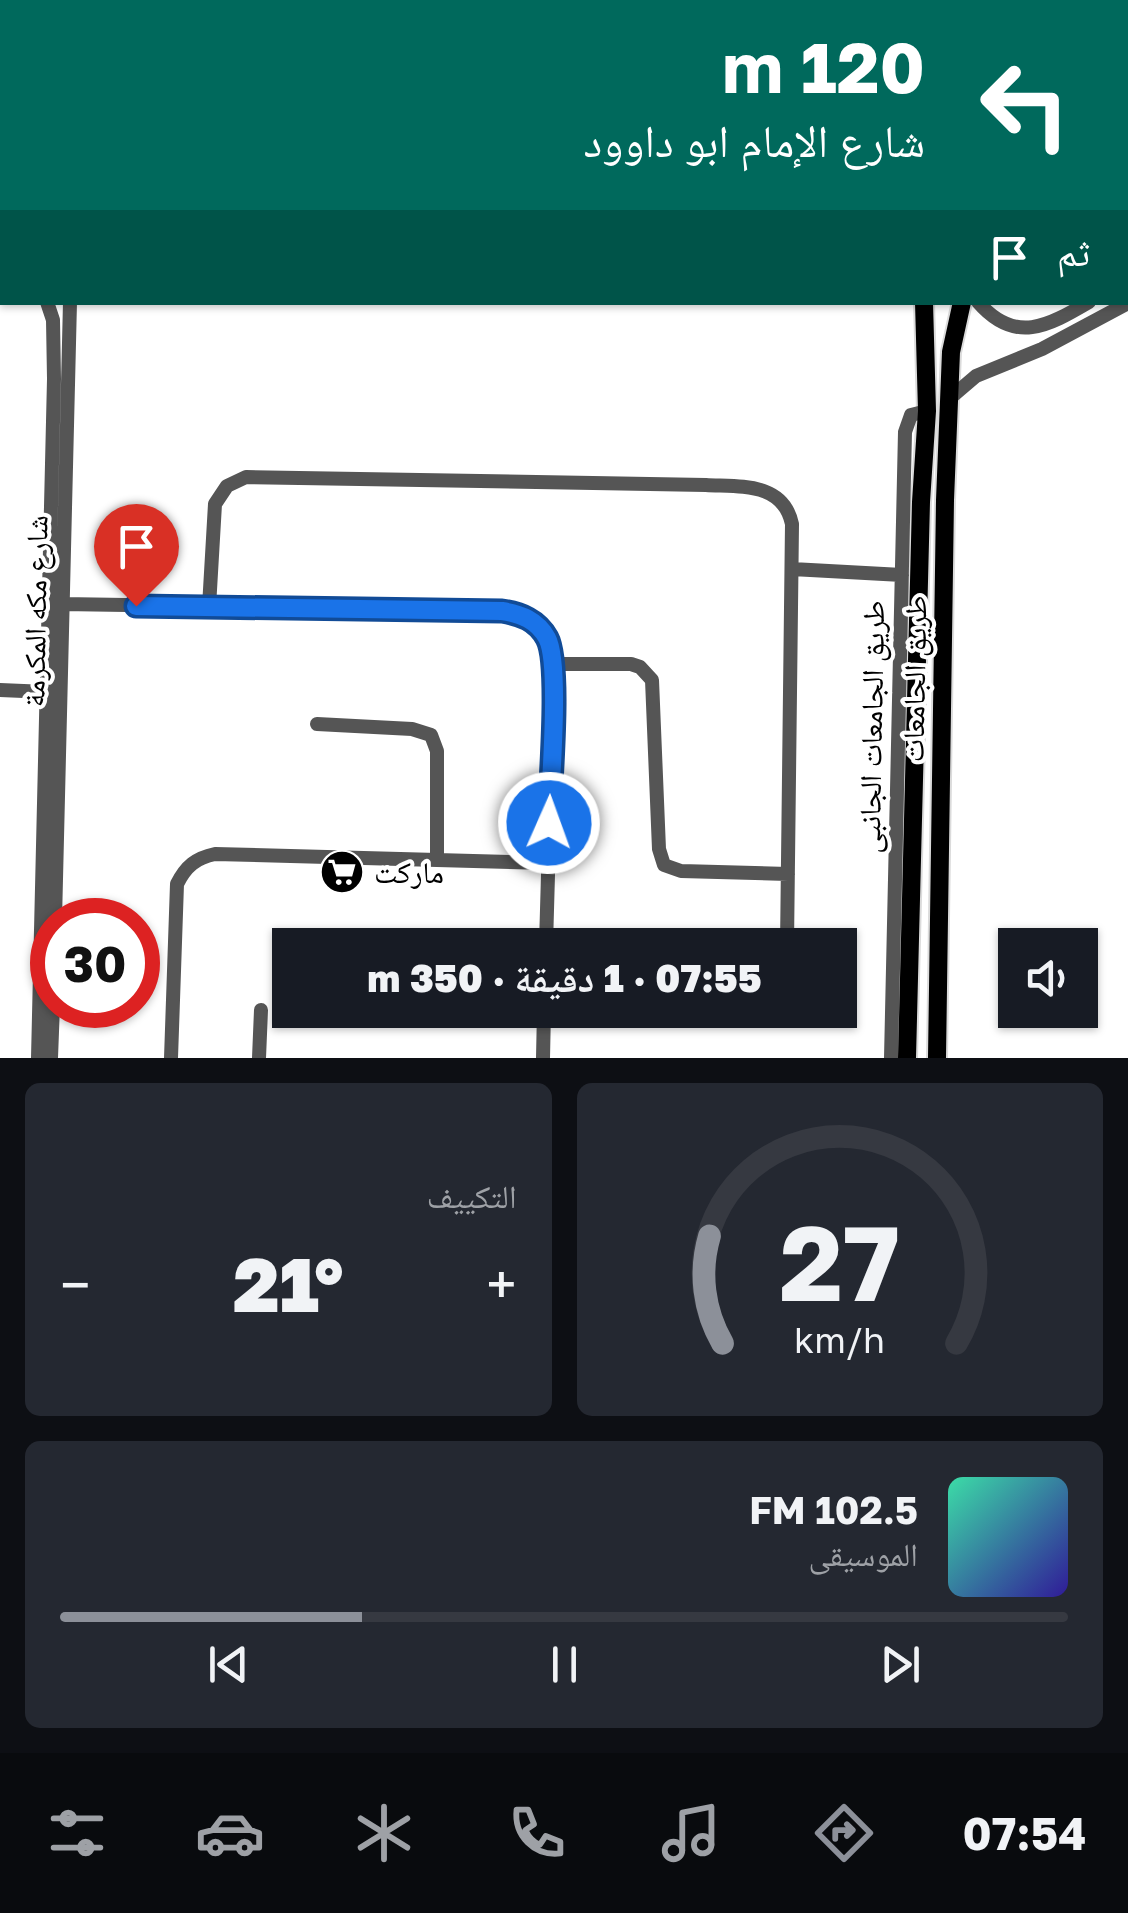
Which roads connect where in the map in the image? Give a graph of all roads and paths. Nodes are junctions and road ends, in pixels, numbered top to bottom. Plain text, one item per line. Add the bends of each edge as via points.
1 (48, 305) edge
2 (70, 305) edge
3 (924, 305) edge
4 (961, 305) edge
5 (981, 305) edge
6 (1084, 305) edge
7 (1120, 305) edge
8 (61, 379) junction
9 (949, 406) junction
10 (927, 411) junction
11 (792, 569) junction
12 (911, 575) junction
13 (62, 604) junction
14 (210, 606) junction
15 (554, 664) junction
16 (0, 690) edge
17 (47, 692) junction
18 (317, 724) dead end
19 (51, 820) junction
20 (438, 860) junction
21 (548, 863) junction
22 (788, 874) junction
23 (53, 898) edge
24 (546, 928) edge
25 (787, 928) edge
26 (261, 1010) dead end
27 (52, 1028) edge
28 (544, 1028) edge
29 (908, 1030) junction
30 (938, 1033) junction
31 (38, 1058) edge
32 (51, 1058) edge
33 (172, 1058) edge
34 (259, 1058) edge
35 (543, 1058) edge
36 (891, 1058) edge
37 (907, 1058) edge
38 (937, 1058) edge

1 - 8 street, شارع مكه المكرمة
2 - 8 street, شارع مكه المكرمة
3 - 10 main road, طريق الجامعات
4 - 9 main road, طريق الجامعات
5 - 6 street via 998,321 1023,328
7 - 9 street via 976,376
8 - 13 street, شارع مكه المكرمة
8 - 17 street, شارع مكه المكرمة
9 - 10 main road
9 - 30 main road, طريق الجامعات
10 - 12 main road, طريق الجامعات
11 - 12 street
11 - 14 street via 790,512 775,494 752,488 246,478 226,486 214,504
11 - 22 street
12 - 29 main road, طريق الجامعات
12 - 36 street, طريق الجامعات الجانبى
13 - 14 street
13 - 19 street, شارع مكه المكرمة
14 - 15 street via 518,614 544,633
15 - 21 street
15 - 22 street via 631,664 652,680 664,865
16 - 17 street
17 - 19 street, شارع مكه المكرمة
18 - 20 street via 431,735 437,751
19 - 23 street, شارع مكه المكرمة
19 - 31 street, شارع مكه المكرمة
20 - 21 street
20 - 33 street via 216,854 192,863 175,896
21 - 24 street
22 - 25 street
26 - 34 street
27 - 32 street
28 - 35 street
29 - 30 main road
29 - 37 main road, طريق الجامعات
30 - 38 main road, طريق الجامعات

